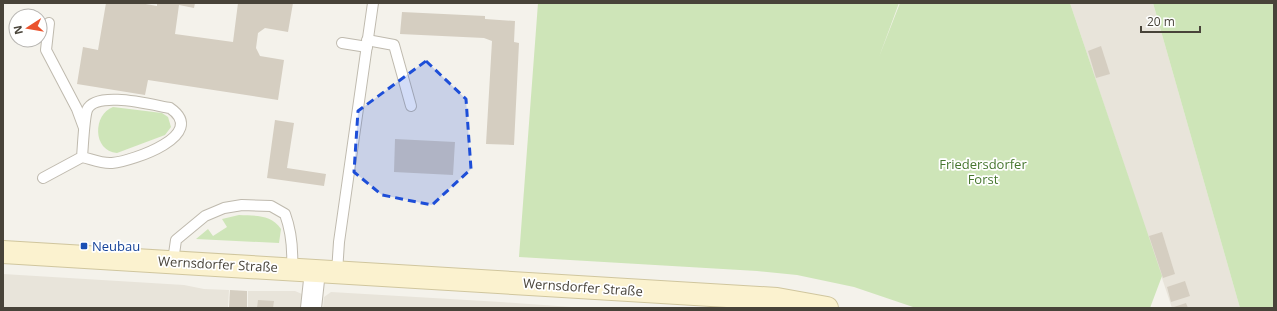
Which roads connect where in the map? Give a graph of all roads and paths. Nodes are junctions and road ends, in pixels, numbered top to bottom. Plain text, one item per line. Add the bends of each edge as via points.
1 (373, 3) edge
2 (49, 24) dead end
3 (342, 44) dead end
4 (367, 44) junction
5 (411, 106) dead end
6 (85, 131) junction
7 (82, 157) junction
8 (43, 178) dead end
9 (3, 252) edge
10 (173, 261) junction
11 (292, 268) junction
12 (315, 271) junction
13 (337, 272) junction
14 (776, 304) edge
15 (311, 308) edge
16 (828, 308) edge

1 - 4 lane
2 - 6 lane via 46,50 77,109
3 - 4 lane
4 - 5 lane via 394,45
4 - 13 lane
6 - 7 lane
6 - 7 lane via 87,110 96,102 107,99 170,108 178,113 182,127 178,135 129,160 110,164
7 - 8 lane
9 - 10 main road, Wernsdorfer Straße
10 - 11 main road, Wernsdorfer Straße
10 - 11 lane via 176,240 206,216 224,208 242,205 271,206 285,214 291,229
11 - 12 main road, Wernsdorfer Straße
12 - 13 main road, Wernsdorfer Straße
12 - 15 street
13 - 14 main road, Wernsdorfer Straße
14 - 16 main road, Wernsdorfer Straße

